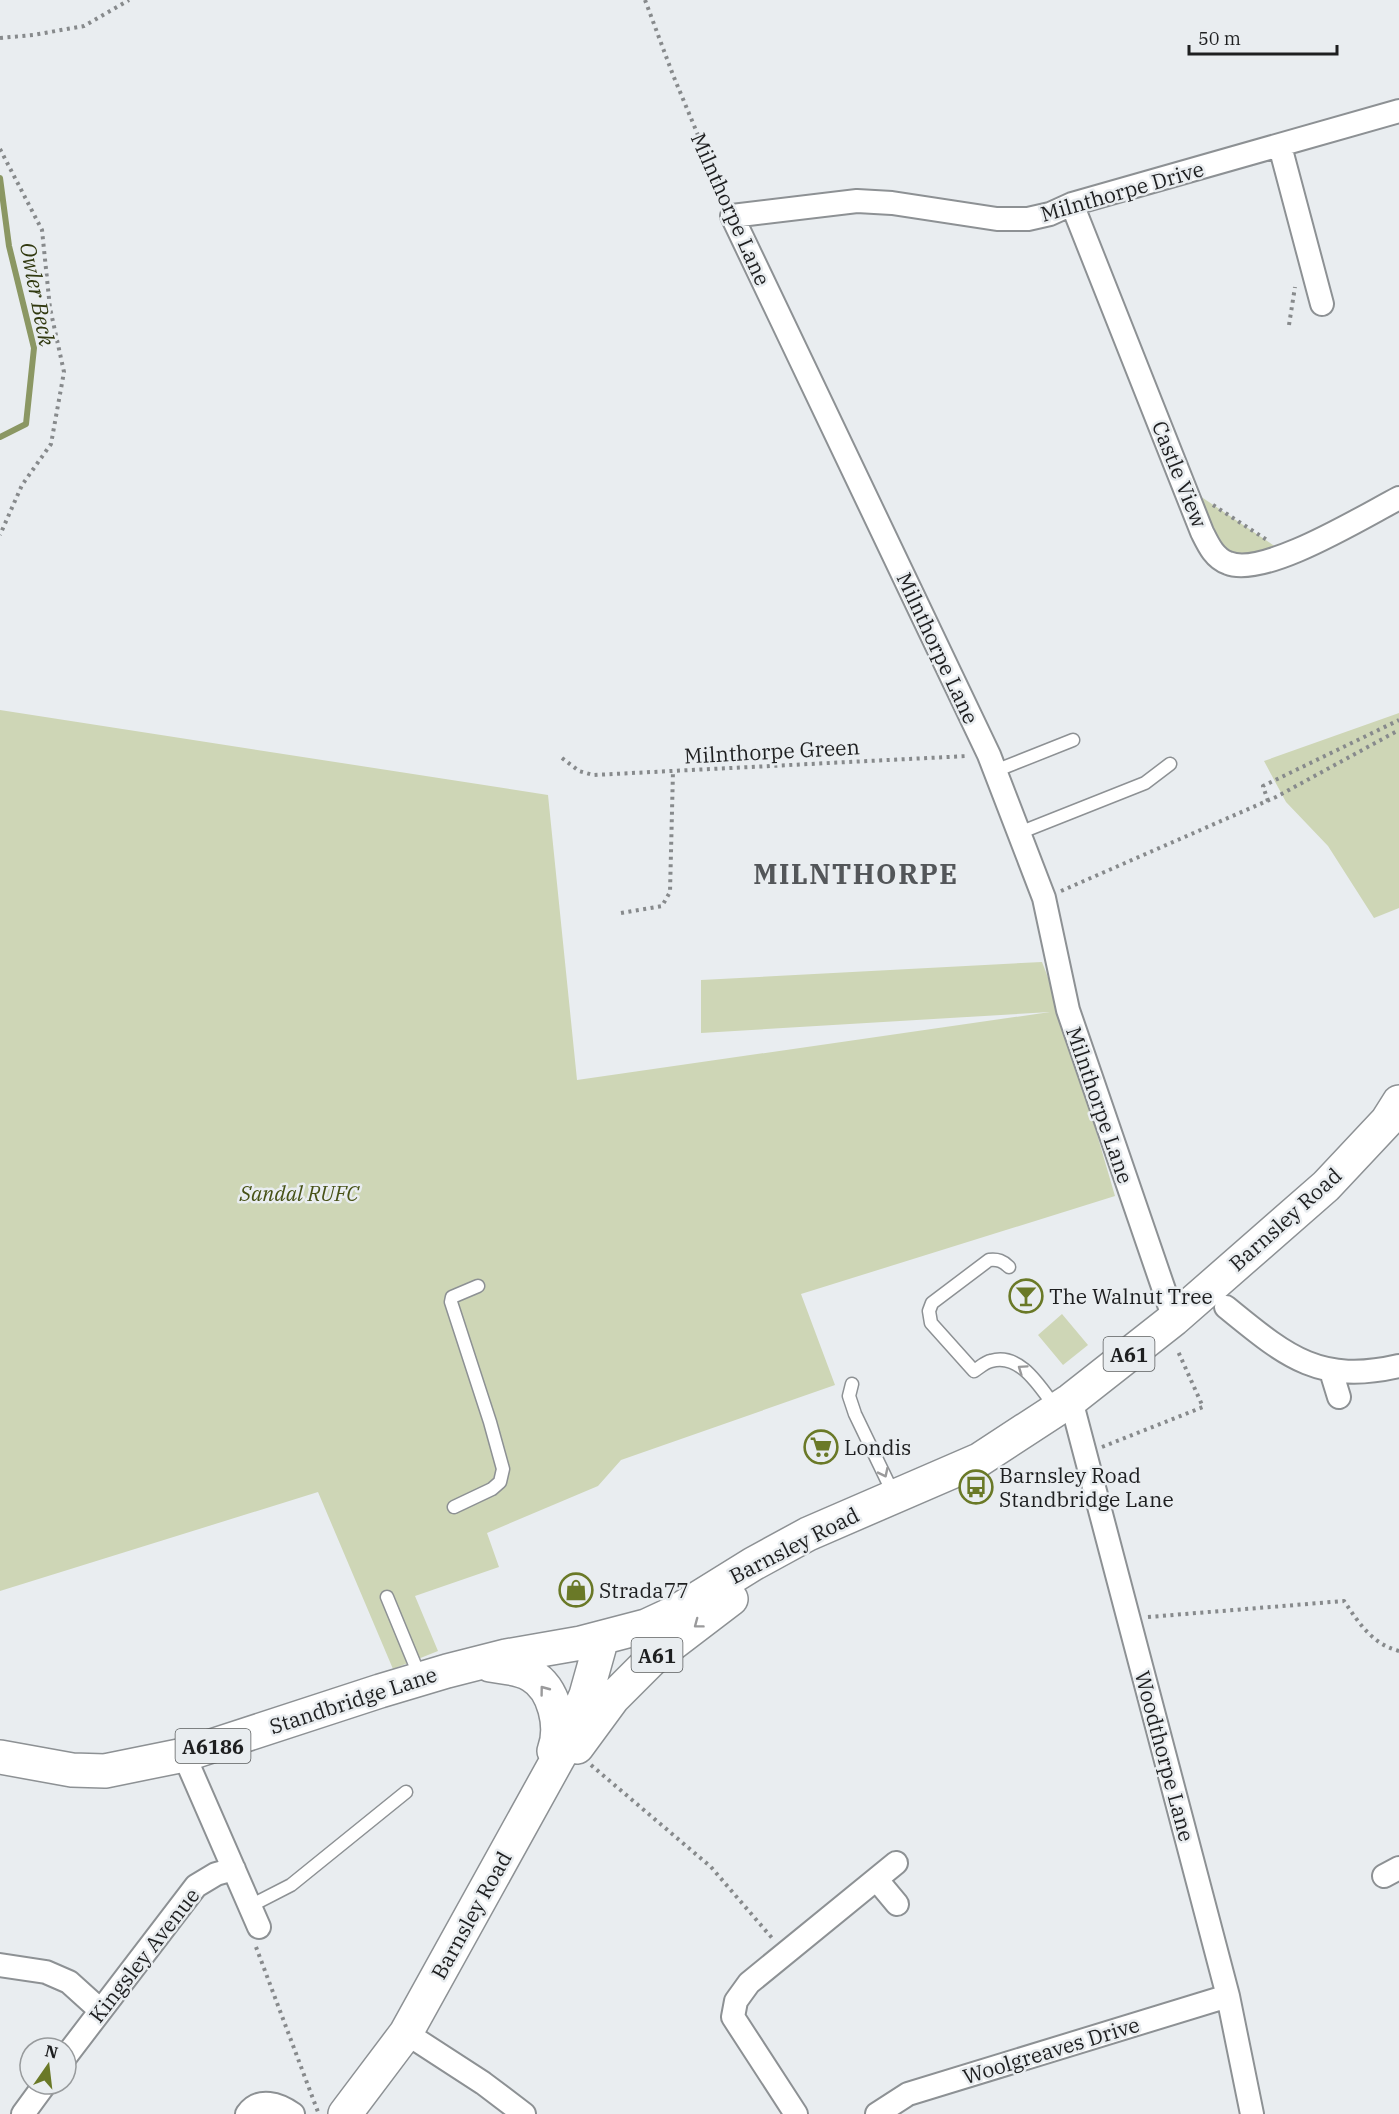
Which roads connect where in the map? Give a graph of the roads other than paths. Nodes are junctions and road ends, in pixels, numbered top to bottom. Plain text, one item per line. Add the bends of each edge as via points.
1 (1399, 111) edge
2 (1280, 146) junction
3 (1072, 204) junction
4 (732, 216) joint
5 (1322, 304) dead end
6 (1399, 498) edge
7 (1073, 740) dead end
8 (992, 763) junction
9 (1170, 764) dead end
10 (1019, 832) junction
11 (1399, 1102) edge
12 (1010, 1267) dead end
13 (478, 1286) dead end
14 (1226, 1307) dead end
15 (1170, 1322) junction
16 (1399, 1366) edge
17 (1331, 1371) junction
18 (852, 1384) dead end
19 (1339, 1397) dead end
20 (1064, 1405) junction
21 (895, 1496) junction
22 (454, 1507) dead end
23 (808, 1534) junction
24 (387, 1597) dead end
25 (602, 1638) junction
26 (476, 1664) junction
27 (420, 1678) junction
28 (184, 1755) junction
29 (0, 1757) edge
30 (406, 1792) dead end
31 (533, 1803) junction
32 (896, 1863) dead end
33 (234, 1869) junction
34 (877, 1881) junction
35 (897, 1904) dead end
36 (254, 1916) joint
37 (0, 1965) edge
38 (1228, 1996) junction
39 (100, 2010) junction
40 (406, 2033) junction
41 (78, 2040) edge
42 (36, 2096) edge
43 (23, 2114) edge
44 (247, 2114) edge
45 (293, 2114) edge
46 (345, 2114) edge
47 (524, 2114) edge
48 (796, 2114) edge
49 (877, 2114) edge
50 (1252, 2114) edge

1 - 2 street, Milnthorpe Drive
2 - 3 street, Milnthorpe Drive
2 - 5 street
3 - 4 street, Milnthorpe Drive via 1028,219 997,219 856,201
3 - 6 street, Castle View via 1213,553 1228,564 1247,565 1288,555
4 - 8 street, Milnthorpe Lane
7 - 8 lane
8 - 10 street, Milnthorpe Lane
9 - 10 lane via 1145,783
10 - 15 street, Milnthorpe Lane via 1044,898 1068,1010
11 - 15 main road, Barnsley Road / A61 via 1387,1121 1326,1186
20 -> 12 lane via 1013,1363 990,1361 974,1371 931,1323 932,1303 989,1260 996,1259
13 - 22 lane via 452,1297 451,1302 503,1469 500,1482 492,1489
14 - 17 street via 1274,1346
15 - 20 main road, Barnsley Road / A61
16 - 17 street
17 - 19 street
18 -> 21 lane via 849,1396 855,1414
20 - 21 main road, Barnsley Road / A61 via 979,1460
20 - 38 street, Woodthorpe Lane via 1085,1454
21 - 23 main road, Barnsley Road / A61
23 - 25 main road, Barnsley Road / A61 via 674,1612 646,1626
23 -> 31 main road, A61 via 651,1660 613,1698
24 - 27 lane
25 - 26 main road, Standbridge Lane / A6186
25 - 31 main road, Barnsley Road / A61 via 586,1695 561,1753
26 - 27 main road, Standbridge Lane / A6186
31 -> 26 main road, A61 via 558,1741 556,1710 546,1690 531,1675
27 - 28 main road, Standbridge Lane / A6186
28 - 29 main road, Standbridge Lane / A6186 via 105,1771 72,1770
28 - 33 street
30 - 36 lane
31 - 40 main road, Barnsley Road / A61
32 - 34 street
33 - 36 street
33 - 39 street, Kingsley Avenue via 196,1886
34 - 35 street
34 - 48 street via 749,1983 736,2001 733,2017
37 - 39 street via 46,1972 69,1982
38 - 49 street, Woolgreaves Drive via 908,2094
38 - 50 street, Woodthorpe Lane
39 - 41 street, Kingsley Avenue
40 - 46 main road, Barnsley Road / A61
40 - 47 street
42 - 43 street
44 - 45 street via 257,2104 269,2104 282,2106

